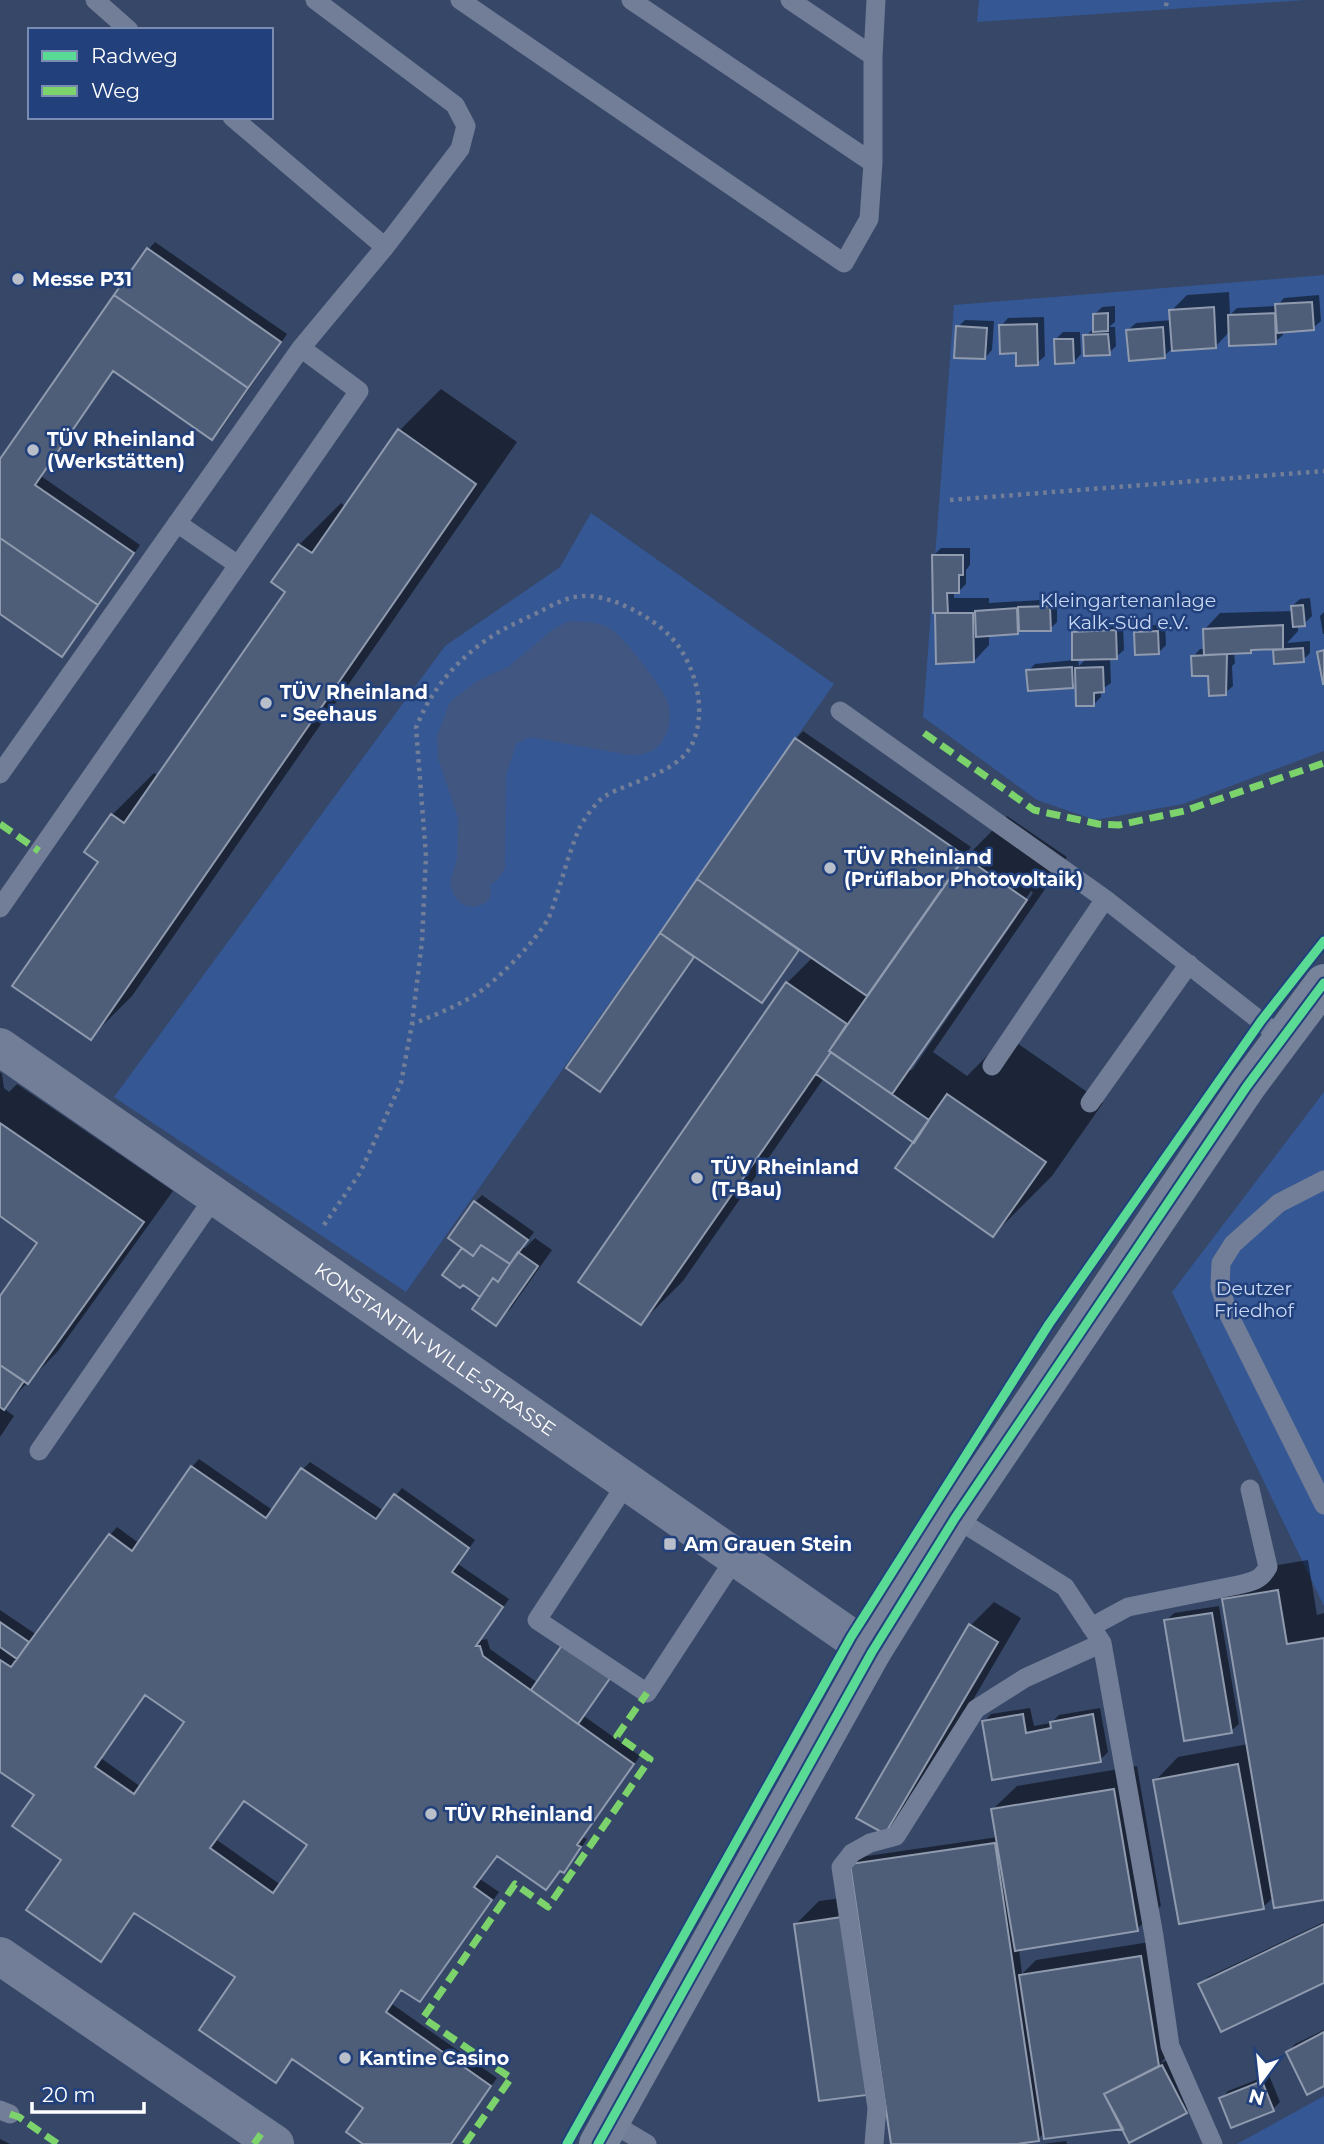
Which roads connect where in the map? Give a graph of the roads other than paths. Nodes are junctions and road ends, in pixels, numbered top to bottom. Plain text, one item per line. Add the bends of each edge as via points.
1 (94, 0) edge
2 (315, 0) edge
3 (460, 0) edge
4 (631, 0) edge
5 (790, 0) edge
6 (876, 0) edge
7 (128, 28) edge
8 (873, 55) junction
9 (234, 119) edge
10 (873, 163) junction
11 (385, 247) junction
12 (300, 348) junction
13 (177, 523) junction
14 (238, 565) junction
15 (840, 711) dead end
16 (0, 774) edge
17 (1105, 899) junction
18 (0, 908) edge
19 (1188, 964) junction
20 (1324, 983) edge
21 (1282, 1038) junction
22 (0, 1047) edge
23 (992, 1066) dead end
24 (1090, 1103) dead end
25 (1324, 1180) edge
26 (215, 1196) junction
27 (38, 1451) dead end
28 (628, 1481) junction
29 (1250, 1489) dead end
30 (1324, 1505) edge
31 (955, 1518) junction
32 (736, 1557) junction
33 (1097, 1635) junction
34 (872, 1652) junction
35 (0, 1956) edge
36 (604, 2133) edge
37 (275, 2144) edge
38 (647, 2144) edge
39 (874, 2144) edge
40 (1213, 2144) edge

1 - 7 lane
2 - 11 lane via 455,105 466,126 460,149
3 - 10 lane via 844,263 869,219
4 - 10 lane
5 - 8 lane
6 - 8 lane
8 - 10 lane
9 - 11 lane
11 - 12 lane
12 - 13 lane
12 - 14 lane via 359,391
13 - 14 lane
13 - 16 lane
14 - 18 lane
15 - 17 lane
17 - 19 lane
17 - 23 lane
19 - 21 lane
19 - 24 lane
20 - 21 street
21 - 31 street
22 - 26 street, KONSTANTIN-WILLE-STRASSE
25 - 30 lane via 1279,1203 1233,1244 1222,1263 1220,1287 1228,1313
26 - 27 lane
26 - 28 street, KONSTANTIN-WILLE-STRASSE
28 - 32 street, KONSTANTIN-WILLE-STRASSE
28 - 32 lane via 537,1620 647,1693
29 - 33 lane via 1268,1567 1263,1576 1238,1586 1128,1607
31 - 33 lane via 1065,1587
31 - 34 street
32 - 34 street, KONSTANTIN-WILLE-STRASSE
33 - 39 lane via 976,1709 896,1836 852,1853 841,1867 877,2108
33 - 40 lane via 1170,2046
34 - 36 street
35 - 37 street
36 - 38 lane

